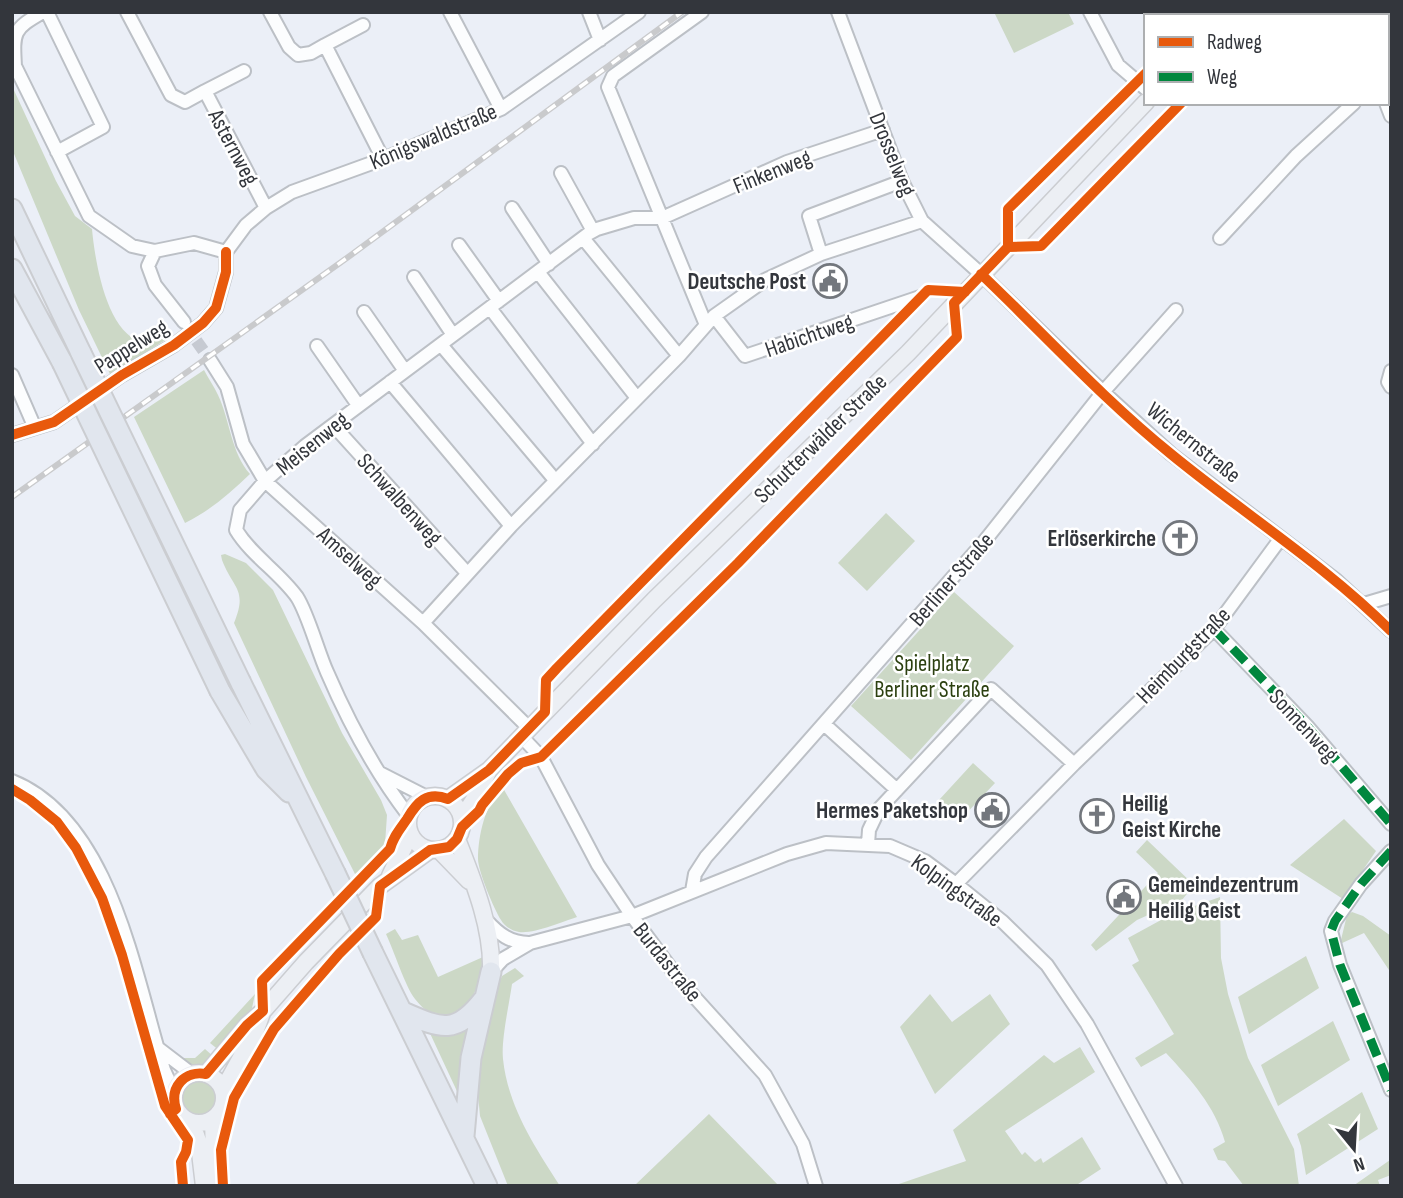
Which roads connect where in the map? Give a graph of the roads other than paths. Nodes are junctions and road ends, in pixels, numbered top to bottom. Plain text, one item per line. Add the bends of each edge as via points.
1 (45, 12) edge
2 (127, 12) edge
3 (270, 12) edge
4 (450, 12) edge
5 (589, 12) edge
6 (639, 12) edge
7 (702, 12) edge
8 (838, 12) edge
9 (1091, 13) edge
10 (363, 25) dead end
11 (600, 40) junction
12 (325, 46) junction
13 (244, 71) dead end
14 (1144, 87) edge
15 (205, 91) junction
16 (1144, 104) edge
17 (1352, 105) edge
18 (501, 109) junction
19 (883, 130) junction
20 (57, 152) junction
21 (383, 159) junction
22 (561, 173) dead end
23 (902, 181) junction
24 (266, 208) junction
25 (512, 208) dead end
26 (12, 209) edge
27 (662, 218) junction
28 (922, 221) junction
29 (588, 234) junction
30 (1220, 238) dead end
31 (460, 245) dead end
32 (155, 251) junction
33 (226, 252) junction
34 (821, 254) junction
35 (543, 268) junction
36 (12, 269) edge
37 (981, 274) junction
38 (414, 277) dead end
39 (920, 297) dead end
40 (495, 304) junction
41 (1176, 310) dead end
42 (364, 312) dead end
43 (710, 320) junction
44 (184, 322) tunnel mouth
45 (453, 335) junction
46 (317, 346) dead end
47 (442, 346) junction
48 (680, 356) junction
49 (210, 360) tunnel mouth
50 (405, 371) junction
51 (12, 375) edge
52 (390, 382) junction
53 (1103, 391) junction
54 (636, 398) junction
55 (358, 405) junction
56 (333, 425) junction
57 (35, 428) junction
58 (12, 435) edge
59 (593, 444) junction
60 (555, 480) junction
61 (265, 481) junction
62 (511, 526) junction
63 (1281, 538) junction
64 (467, 573) junction
65 (1391, 596) edge
66 (1364, 604) junction
67 (423, 622) junction
68 (1214, 629) junction
69 (1391, 631) edge
70 (824, 724) junction
71 (525, 732) junction
72 (1074, 764) junction
73 (489, 770) junction
74 (379, 773) junction
75 (12, 781) edge
76 (897, 790) junction
77 (428, 797) junction
78 (448, 799) junction
79 (302, 805) junction
80 (409, 816) junction
81 (462, 818) junction
82 (1391, 824) edge
83 (410, 834) junction
84 (457, 839) junction
85 (868, 844) junction
86 (434, 850) junction
87 (1391, 851) edge
88 (388, 880) junction
89 (472, 884) junction
90 (956, 884) junction
91 (692, 891) junction
92 (632, 916) junction
93 (486, 920) junction
94 (530, 943) junction
95 (491, 972) junction
96 (484, 999) junction
97 (263, 1011) junction
98 (403, 1012) junction
99 (158, 1048) junction
100 (199, 1074) junction
101 (223, 1090) junction
102 (1391, 1090) edge
103 (174, 1092) junction
104 (214, 1119) junction
105 (192, 1123) junction
106 (464, 1136) junction
107 (204, 1186) edge
108 (215, 1186) edge
109 (487, 1186) edge
110 (816, 1186) edge
111 (1176, 1186) edge

1 - 20 street via 20,25 13,42 15,66
1 - 20 street via 103,127
2 - 15 street, Asternweg via 171,95 185,102
3 - 12 street via 298,55
4 - 18 street
5 - 11 street
6 - 11 street, Königswaldstraße
7 - 27 street via 613,76 608,87
8 - 19 street, Drosselweg
9 - 14 street via 1118,65
10 - 12 street
11 - 18 street, Königswaldstraße
12 - 21 street
13 - 15 street
15 - 24 street, Asternweg
16 - 37 main road, Schutterwälder Straße
17 - 30 street via 1296,156
18 - 21 street, Königswaldstraße
19 - 23 street, Drosselweg
19 - 27 street, Finkenweg via 787,162
20 - 32 street via 89,216 132,246
21 - 24 street, Königswaldstraße via 292,192
22 - 29 street
23 - 28 street, Drosselweg
23 - 34 street via 809,216
24 - 33 street, Königswaldstraße
25 - 35 street
26 - 79 highway, bridge
27 - 29 street, Meisenweg via 634,218
27 - 43 street
28 - 34 street
28 - 37 street, Drosselweg
29 - 35 street, Meisenweg
29 - 48 street
31 - 40 street
32 - 33 street via 194,243
32 - 44 street via 149,266 155,285
33 - 57 street, Pappelweg via 226,272 216,308 203,323 54,422
34 - 43 street via 765,279
35 - 40 street, Meisenweg
35 - 54 street
36 - 79 highway, bridge via 62,362 220,691 265,769
37 - 53 street, Wichernstraße
37 - 71 main road, Schutterwälder Straße via 908,353 653,600
38 - 45 street
39 - 43 street, Habichtweg via 746,356
40 - 45 street, Meisenweg
40 - 59 street
41 - 53 street
42 - 50 street
43 - 48 street
45 - 47 street, Meisenweg
46 - 55 street, Meisenweg
47 - 50 street, Meisenweg
47 - 60 street
48 - 54 street
49 - 61 street, Amselweg via 227,387 243,444
50 - 52 street, Meisenweg
51 - 57 street
52 - 55 street, Meisenweg
52 - 62 street
53 - 63 street, Wichernstraße via 1171,454
53 - 70 street, Berliner Straße via 983,543
54 - 59 street
55 - 56 street, Meisenweg
56 - 61 street, Meisenweg
56 - 64 street, Schwalbenweg
57 - 58 street, Pappelweg
59 - 60 street
60 - 62 street
61 - 67 street, Amselweg
61 - 74 street, Meisenweg via 240,510 236,530 245,546 298,599 346,717
62 - 64 street
63 - 66 street, Wichernstraße
63 - 68 street, Heimburgstraße
64 - 67 street
65 - 66 street
66 - 69 street, Wichernstraße
67 - 71 street, Amselweg
68 - 72 street, Heimburgstraße
68 - 82 street, Sonnenweg via 1307,726
70 - 76 street
70 - 91 street, Berliner Straße via 706,857 695,874
71 - 73 main road, Schutterwälder Straße
71 - 92 street, Burdastraße
72 - 76 street via 991,689
72 - 90 street, Heimburgstraße
73 - 78 main road, Schutterwälder Straße
73 - 81 main road, Schutterwälder Straße
74 - 77 street
74 - 80 street
75 - 99 street via 39,794 84,844 111,896
76 - 85 street via 878,809
77 - 78 main road
77 - 80 main road via 413,807
78 - 81 main road
79 - 98 highway, bridge
80 - 83 main road
81 - 84 main road
83 - 86 main road via 422,847
83 - 88 main road
84 - 86 main road
84 - 89 main road
85 - 90 street, Kolpingstraße via 890,846 925,861
85 - 91 street, Kolpingstraße via 827,844 800,850
86 - 88 main road
86 - 89 main road
87 - 102 street via 1331,931 1340,965
88 - 97 main road
89 - 93 main road
90 - 111 street, Kolpingstraße via 1003,922 1061,983
91 - 92 street, Kolpingstraße
92 - 94 street, Kolpingstraße
92 - 110 street, Burdastraße via 681,982 765,1075 803,1144
93 - 94 street via 503,937
93 - 95 main road
94 - 95 street, Kolpingstraße
95 - 96 highway
96 - 98 highway via 471,1015 449,1026
96 - 106 highway via 471,1058
97 - 100 main road
97 - 101 main road
98 - 106 highway
99 - 100 street
99 - 103 street
100 - 101 main road via 217,1080
100 - 103 main road via 178,1084
101 - 104 main road via 223,1107
103 - 105 main road via 178,1114
104 - 105 main road
104 - 108 main road
105 - 107 main road
106 - 109 highway

